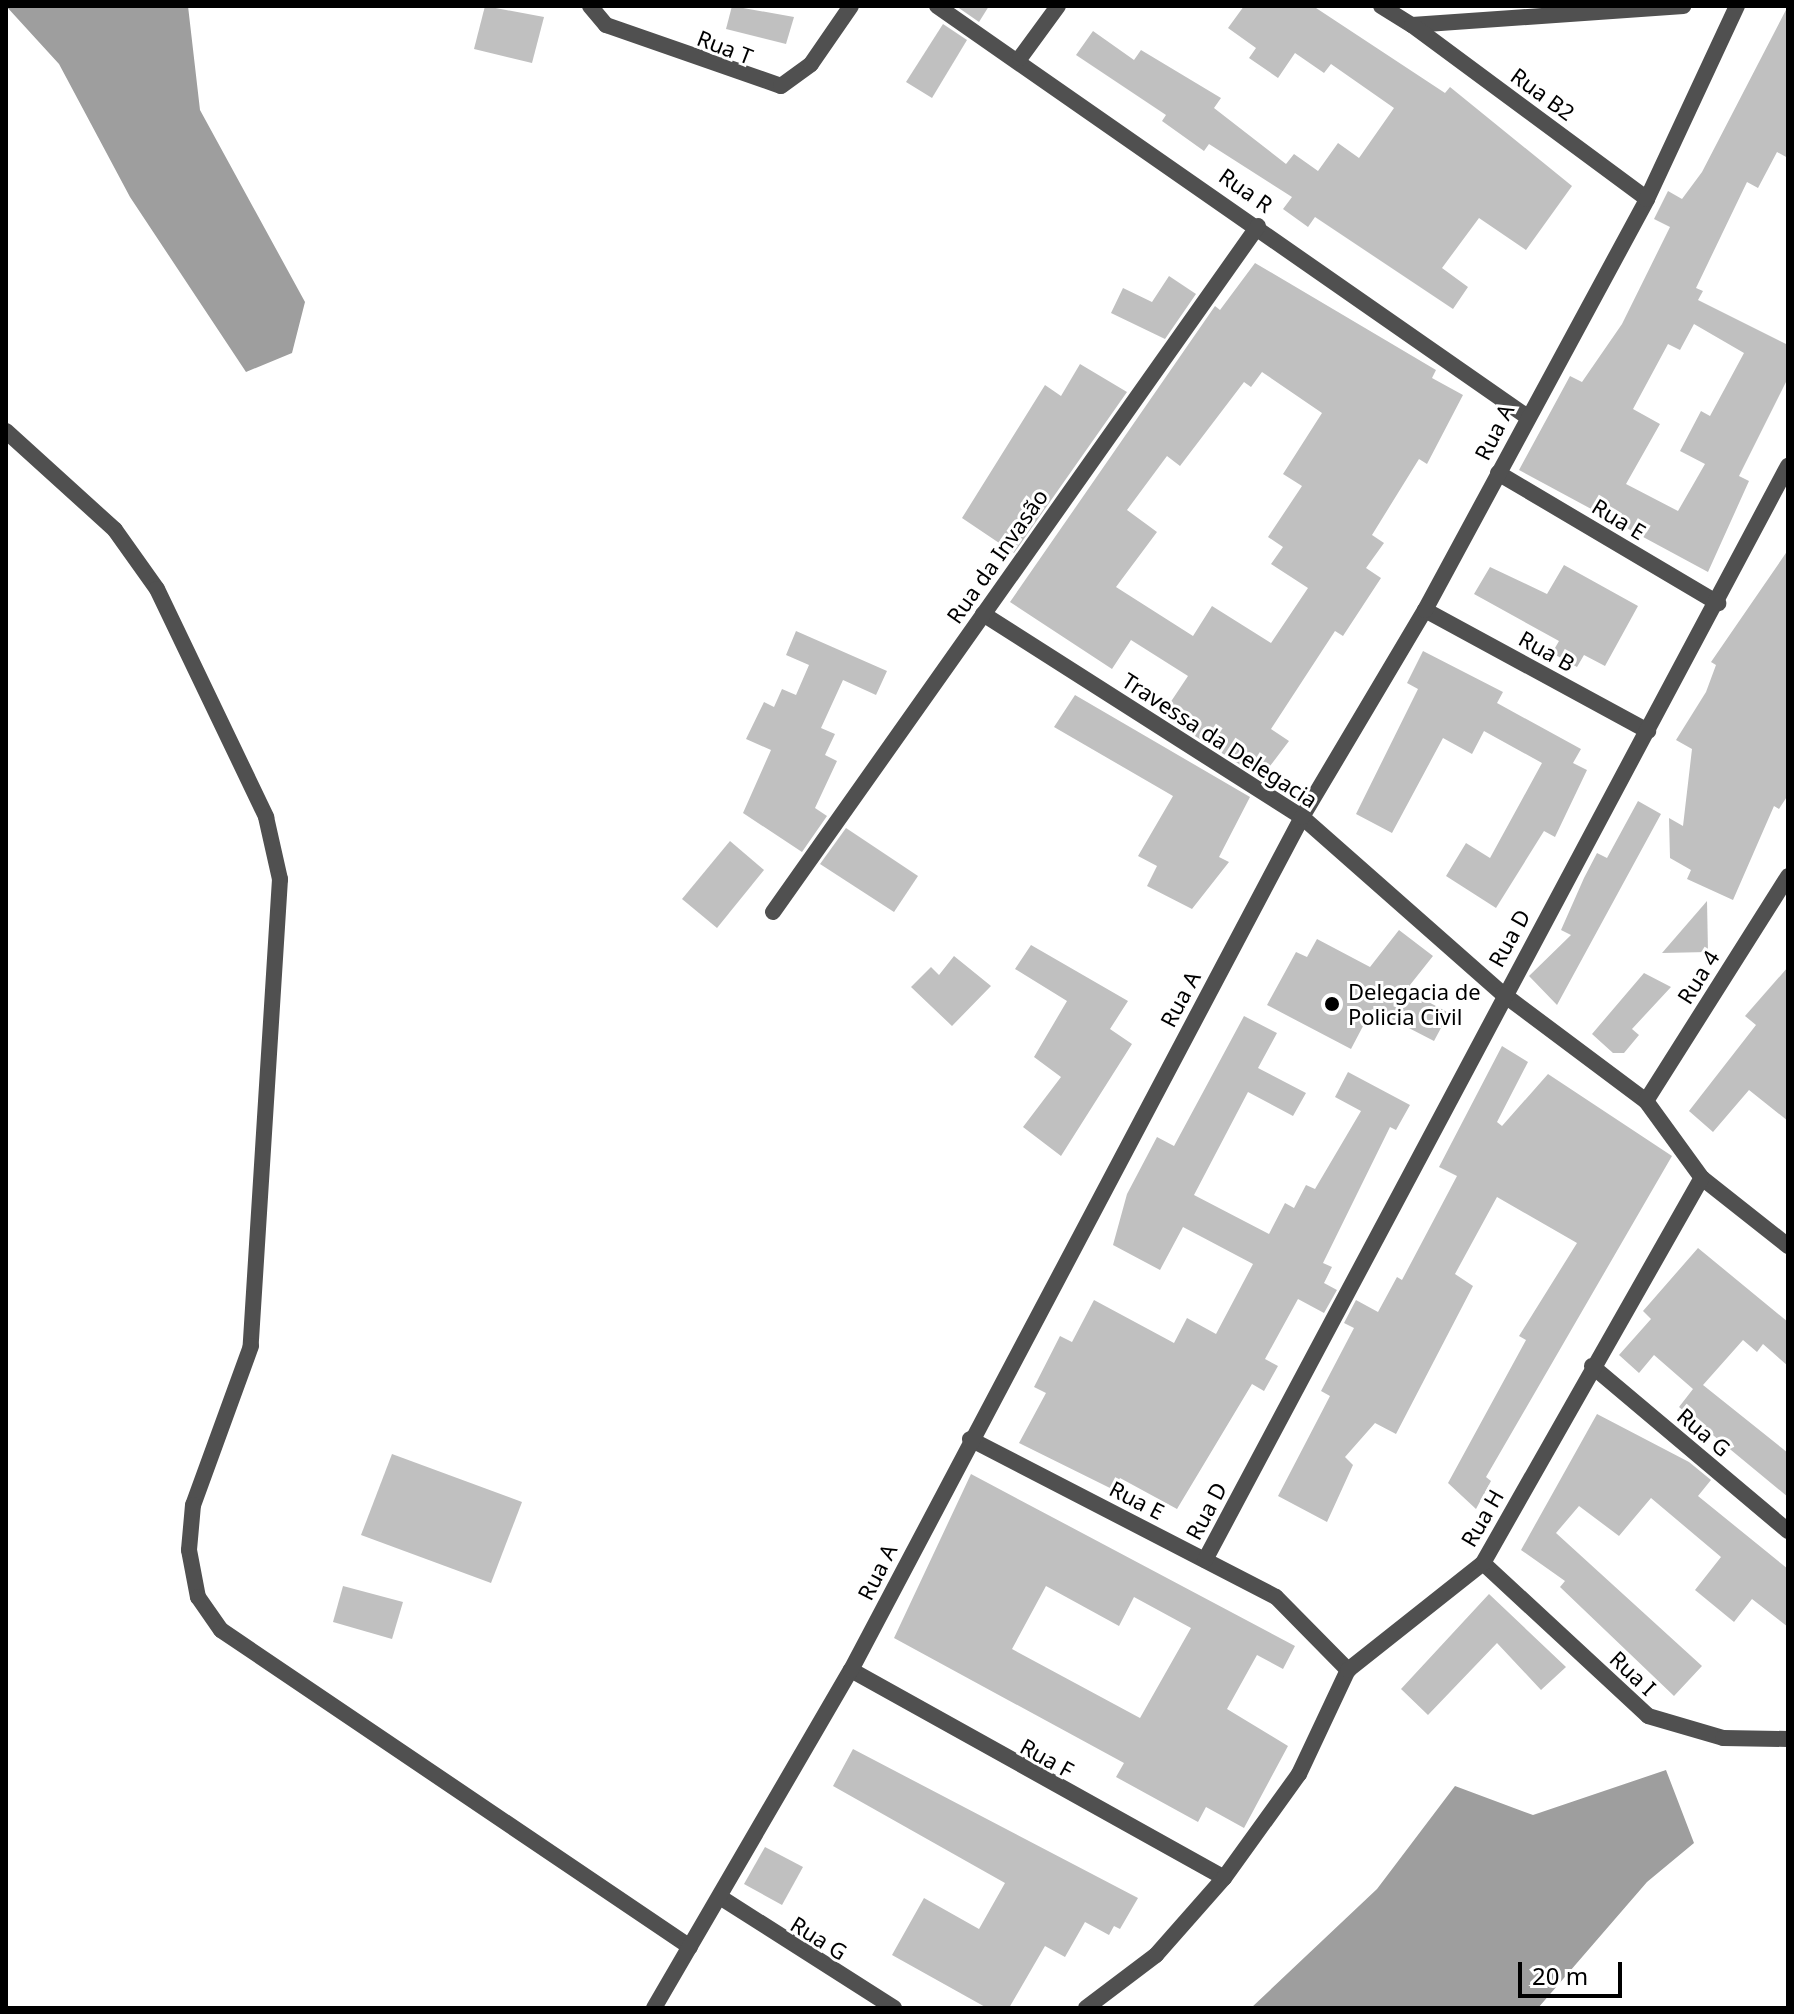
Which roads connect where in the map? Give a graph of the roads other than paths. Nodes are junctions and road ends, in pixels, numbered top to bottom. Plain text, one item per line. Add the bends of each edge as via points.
1 (590, 6) edge
2 (851, 6) edge
3 (937, 6) edge
4 (1058, 6) edge
5 (1381, 6) edge
6 (1683, 6) edge
7 (1737, 6) edge
8 (1412, 25) junction
9 (1020, 58) junction
10 (1647, 199) junction
11 (1258, 226) junction
12 (1526, 416) junction
13 (6, 431) edge
14 (1788, 466) edge
15 (1498, 473) junction
16 (1718, 603) junction
17 (1425, 610) junction
18 (983, 614) junction
19 (1648, 731) junction
20 (1302, 817) junction
21 (1788, 876) edge
22 (773, 912) dead end
23 (1503, 994) junction
24 (1646, 1101) junction
25 (1702, 1178) junction
26 (1788, 1246) edge
27 (1592, 1366) junction
28 (970, 1439) junction
29 (1788, 1531) edge
30 (1205, 1560) junction
31 (1483, 1563) junction
32 (851, 1670) junction
33 (1348, 1670) junction
34 (1788, 1739) edge
35 (1224, 1878) junction
36 (723, 1899) junction
37 (690, 1947) junction
38 (654, 2008) edge
39 (894, 2008) edge
40 (1086, 2008) edge

1 - 2 street, Rua T via 606,25 761,84 796,79
3 - 9 street, Rua R
4 - 9 street
5 - 8 street, Rua B2
6 - 8 street
7 - 10 street, Rua A
8 - 10 street, Rua B2
9 - 11 street, Rua R
10 - 12 street, Rua A
11 - 12 street, Rua R
11 - 18 street, Rua da Invasão
12 - 15 street, Rua A
13 - 37 street via 115,530 157,589 266,817 280,879 251,1346 193,1505 189,1550 198,1597 221,1630
14 - 16 street, Rua D
15 - 16 street, Rua E
15 - 17 street, Rua A
16 - 19 street, Rua D
17 - 19 street, Rua B
17 - 20 street, Rua A
18 - 20 street, Travessa da Delegacia
18 - 22 street, Rua da Invasão
19 - 23 street, Rua D
20 - 23 street, Travessa da Delegacia
20 - 28 street, Rua A
21 - 24 street, Rua 4
23 - 24 street, Travessa da Delegacia
23 - 30 street, Rua D
24 - 25 street, Travessa da Delegacia
25 - 26 street, Travessa da Delegacia
25 - 27 street, Rua H
27 - 29 street, Rua G
27 - 31 street, Rua H
28 - 30 street, Rua E
28 - 32 street, Rua A
30 - 33 street, Rua E via 1276,1597
31 - 33 street, Rua H
31 - 34 street, Rua I via 1648,1716 1723,1738
32 - 35 street, Rua F
32 - 36 street, Rua A
33 - 35 street, Rua H via 1299,1774
35 - 40 street via 1156,1955
36 - 37 street, Rua A
36 - 39 street, Rua G
37 - 38 street, Rua A

